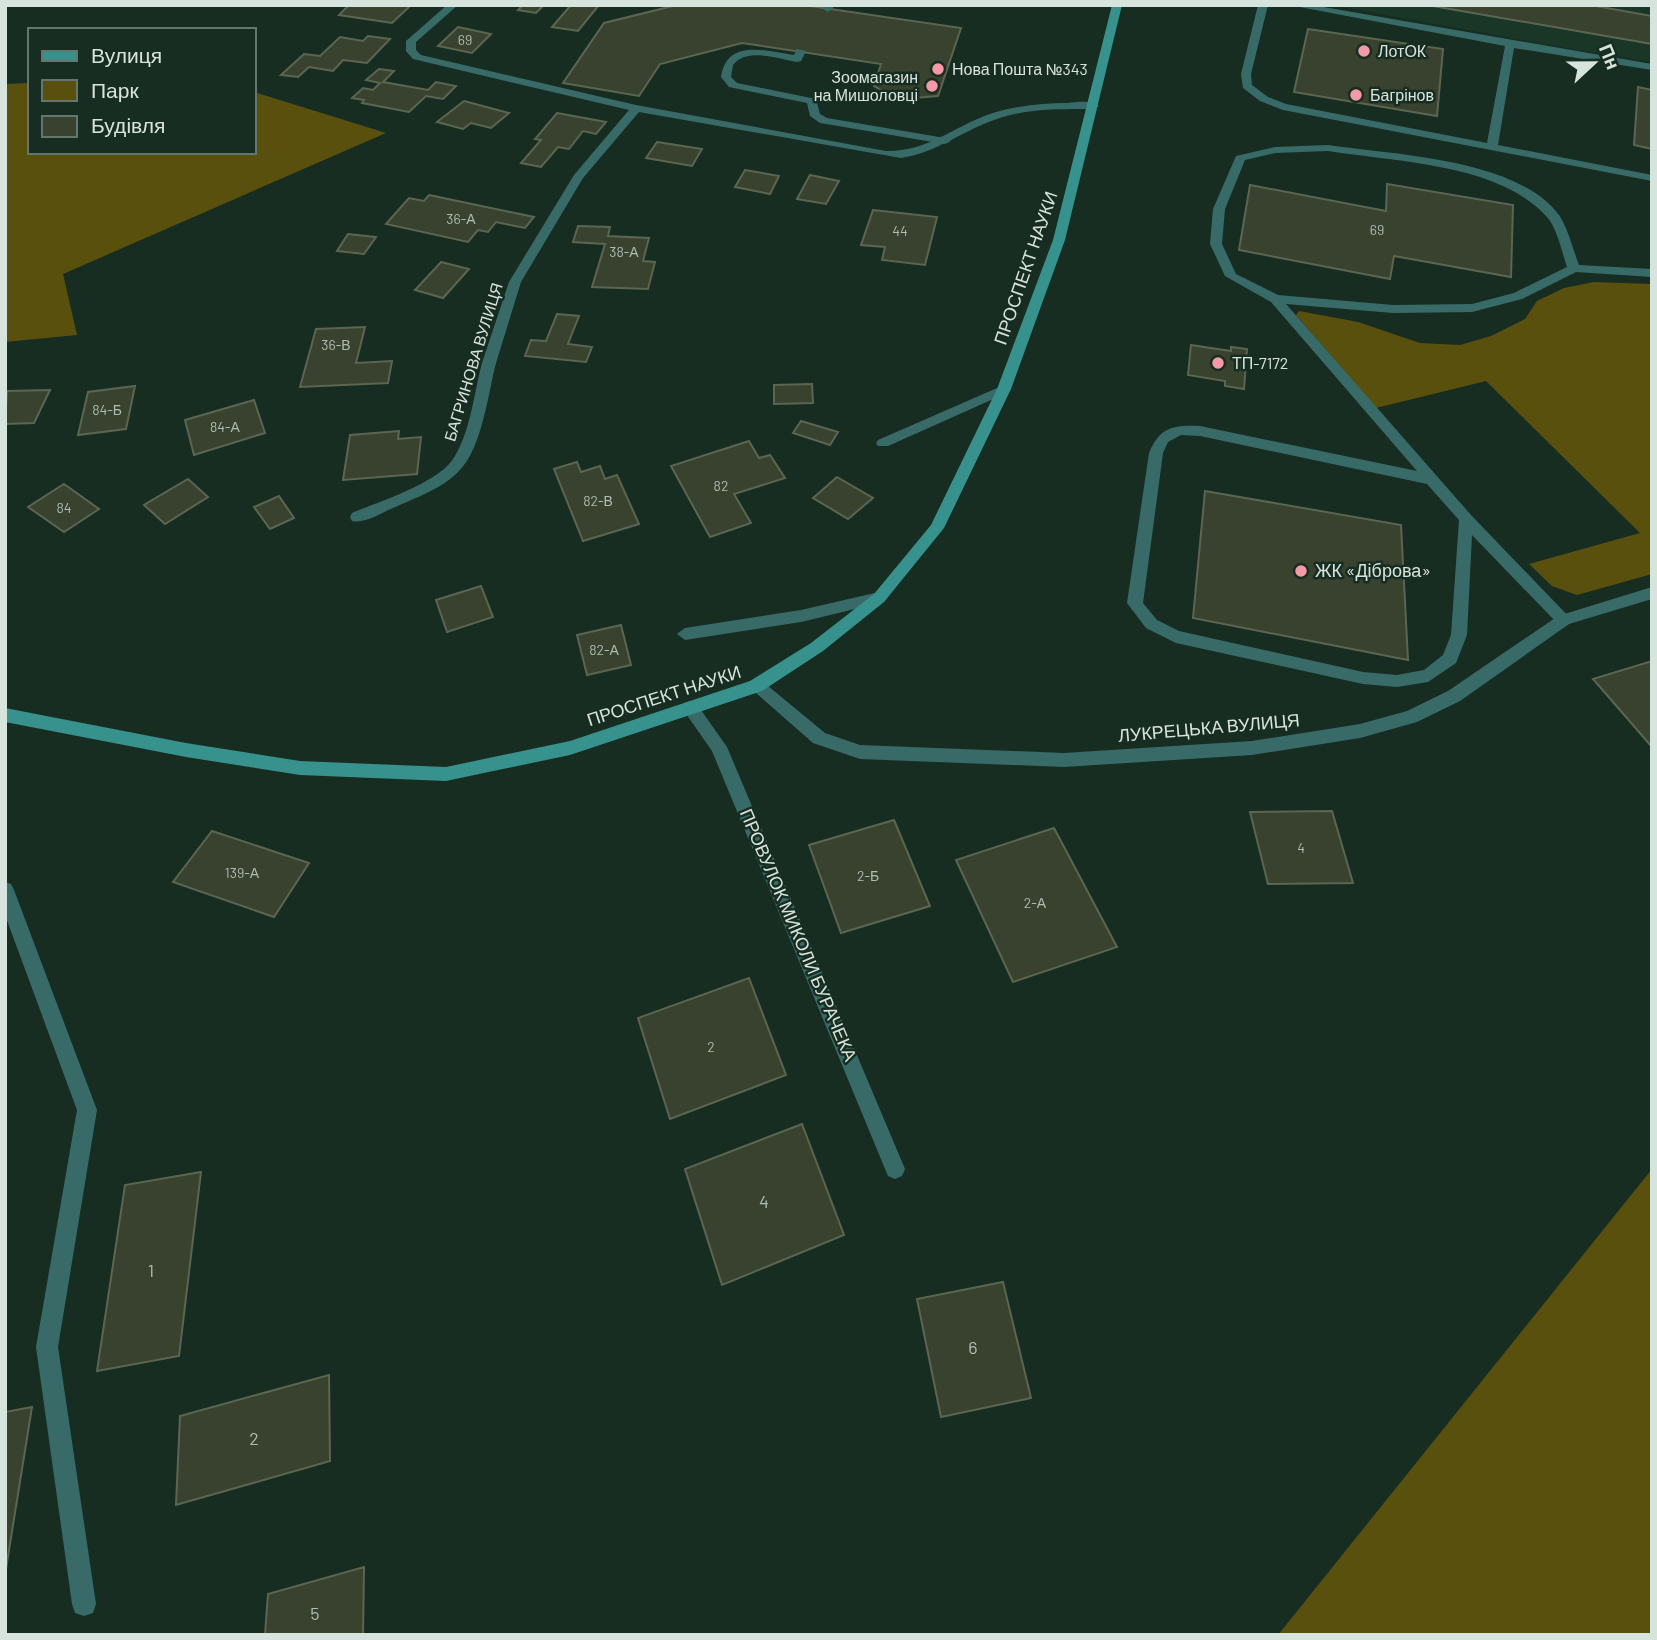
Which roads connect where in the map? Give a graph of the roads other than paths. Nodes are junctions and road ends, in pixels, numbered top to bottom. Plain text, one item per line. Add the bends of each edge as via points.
1 (453, 5) edge
2 (1117, 5) edge
3 (1263, 5) edge
4 (1294, 5) edge
5 (1510, 44) junction
6 (801, 51) dead end
7 (1652, 67) edge
8 (1094, 106) junction
9 (636, 108) junction
10 (945, 141) junction
11 (1492, 148) junction
12 (1652, 178) edge
13 (1574, 268) junction
14 (1652, 274) edge
15 (1275, 299) junction
16 (1004, 389) junction
17 (883, 443) dead end
18 (1429, 479) junction
19 (357, 517) dead end
20 (1466, 519) junction
21 (1652, 593) edge
22 (879, 598) junction
23 (1564, 620) junction
24 (685, 634) dead end
25 (756, 686) junction
26 (690, 708) junction
27 (5, 715) edge
28 (5, 890) edge
29 (895, 1169) dead end
30 (84, 1604) dead end

1 - 9 street via 411,41 411,51 417,57
2 - 8 main road, ПРОСПЕКТ НАУКИ
3 - 11 street via 1246,74 1247,86 1264,99 1283,107
4 - 5 street
5 - 7 street
5 - 11 street
6 - 10 street via 797,59 747,52 735,55 727,64 726,76 733,85 812,101 815,116 824,121
8 - 10 street via 1012,112 989,118
8 - 16 main road, ПРОСПЕКТ НАУКИ via 1059,240
9 - 10 street via 897,156 926,152
9 - 19 street, БАГРИНОВА ВУЛИЦЯ via 578,177 515,282 466,450 457,466
11 - 12 street
13 - 14 street
13 - 15 street via 1518,296 1472,308 1393,309
13 - 15 street via 1554,217 1526,192 1480,171 1328,148 1275,150 1240,158 1219,209 1216,244 1231,276
15 - 18 street
16 - 17 street
16 - 22 main road, ПРОСПЕКТ НАУКИ via 937,528
18 - 20 street
18 - 20 street via 1180,430 1162,439 1156,453 1135,603 1141,616 1176,637 1363,678 1397,681 1428,676 1450,659 1459,635
20 - 23 street
21 - 23 street, ЛУКРЕЦЬКА ВУЛИЦЯ
22 - 24 street
22 - 25 main road, ПРОСПЕКТ НАУКИ via 817,647
23 - 25 street, ЛУКРЕЦЬКА ВУЛИЦЯ via 1454,696 1411,717 1360,731 1252,748 1064,760 860,752 819,738
25 - 26 main road, ПРОСПЕКТ НАУКИ
26 - 27 main road, ПРОСПЕКТ НАУКИ via 570,748 446,775 300,768
26 - 29 street, ПРОВУЛОК МИКОЛИ БУРАЧЕКА via 719,747
28 - 30 street via 87,1110 47,1347

